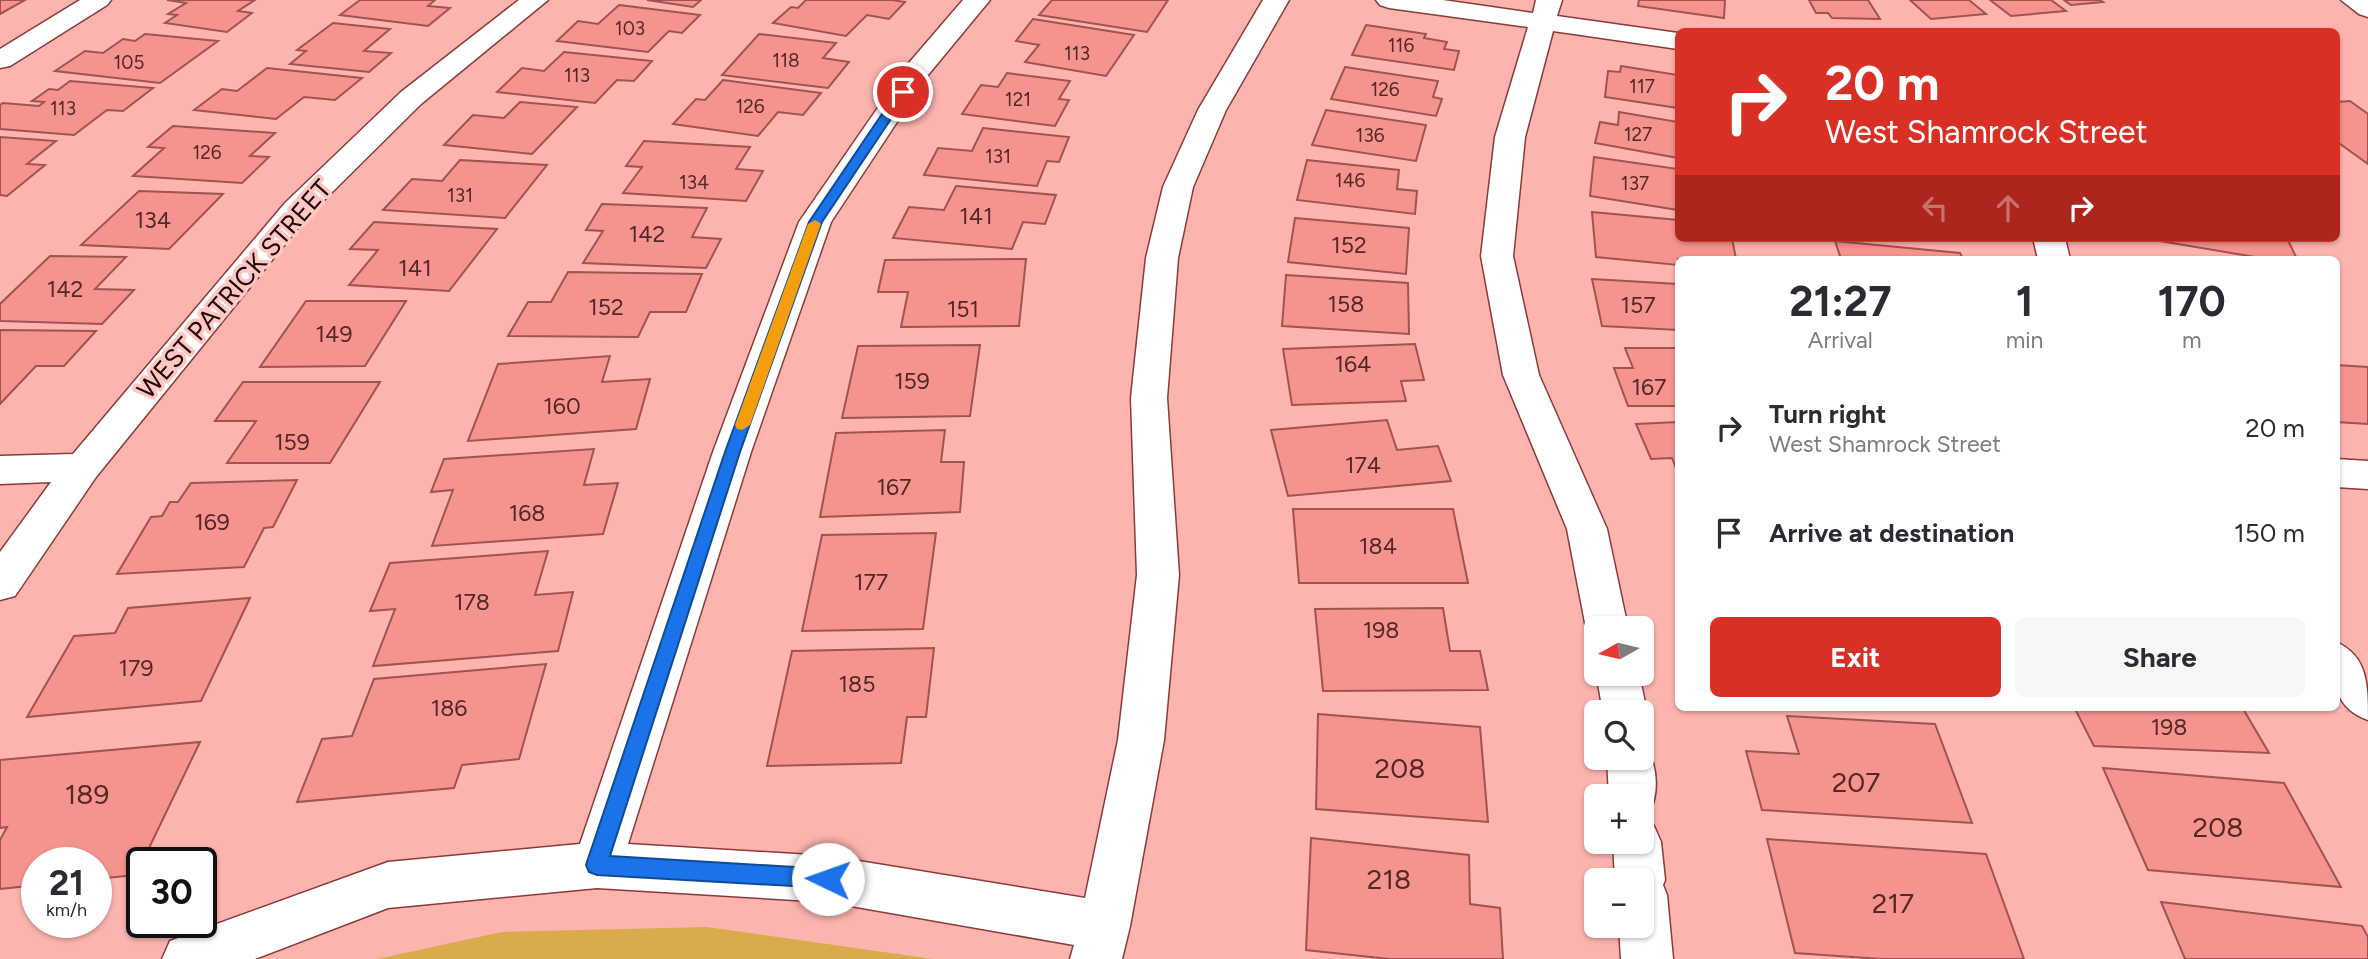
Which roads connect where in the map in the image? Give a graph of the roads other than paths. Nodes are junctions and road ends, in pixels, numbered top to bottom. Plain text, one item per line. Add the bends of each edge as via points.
1 (98, 0) edge
2 (535, 0) edge
3 (977, 0) edge
4 (1276, 0) edge
5 (1389, 0) edge
6 (2354, 0) edge
7 (2368, 9) edge
8 (1546, 12) edge
9 (1675, 40) edge
10 (0, 60) edge
11 (83, 467) junction
12 (0, 470) edge
13 (2340, 473) edge
14 (2368, 475) edge
15 (0, 584) edge
16 (1605, 616) edge
17 (2340, 665) edge
18 (2368, 701) edge
19 (597, 865) junction
20 (1645, 938) edge
21 (1101, 943) edge
22 (188, 959) edge
23 (1647, 959) edge

1 - 10 street
2 - 11 street, WEST PATRICK STREET via 411,98 296,210
3 - 19 street via 918,70 815,222 732,452
4 - 21 street via 1212,110 1178,187 1162,258 1149,398 1158,575 1141,740
5 - 8 street
6 - 7 street
8 - 9 street
8 - 16 street via 1510,137 1497,256 1521,375 1587,528
11 - 12 street
11 - 15 street, WEST PATRICK STREET
13 - 14 street
17 - 18 street
19 - 21 street via 828,879
19 - 22 street via 388,886
20 - 23 street

